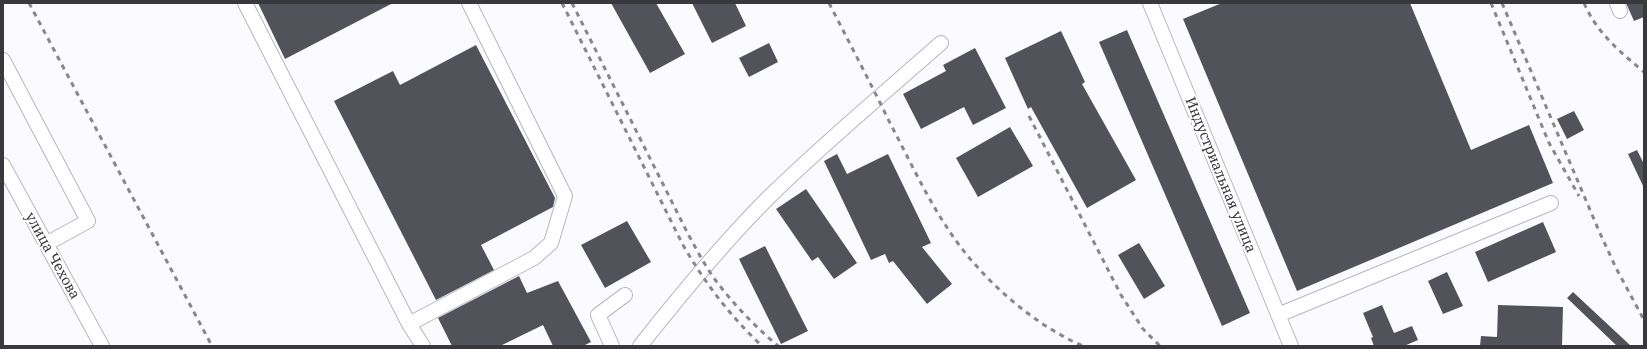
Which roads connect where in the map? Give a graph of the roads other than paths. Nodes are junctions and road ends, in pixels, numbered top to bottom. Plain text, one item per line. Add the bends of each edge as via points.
1 (245, 3) edge
2 (469, 3) edge
3 (1150, 3) edge
4 (941, 43) dead end
5 (3, 60) edge
6 (4, 171) edge
7 (1551, 203) dead end
8 (46, 244) junction
9 (625, 295) dead end
10 (1278, 315) junction
11 (409, 324) junction
12 (102, 346) edge
13 (423, 346) edge
14 (612, 346) edge
15 (640, 346) edge
16 (1291, 346) edge

1 - 11 street
2 - 11 street via 565,196 550,243 534,258
3 - 10 street, Индустриальная улица
4 - 15 street via 769,198 696,276
5 - 8 street via 88,221
6 - 8 street, улица Чехова
7 - 10 street
8 - 12 street, улица Чехова
9 - 14 street via 598,315
10 - 16 street, Индустриальная улица
11 - 13 street

